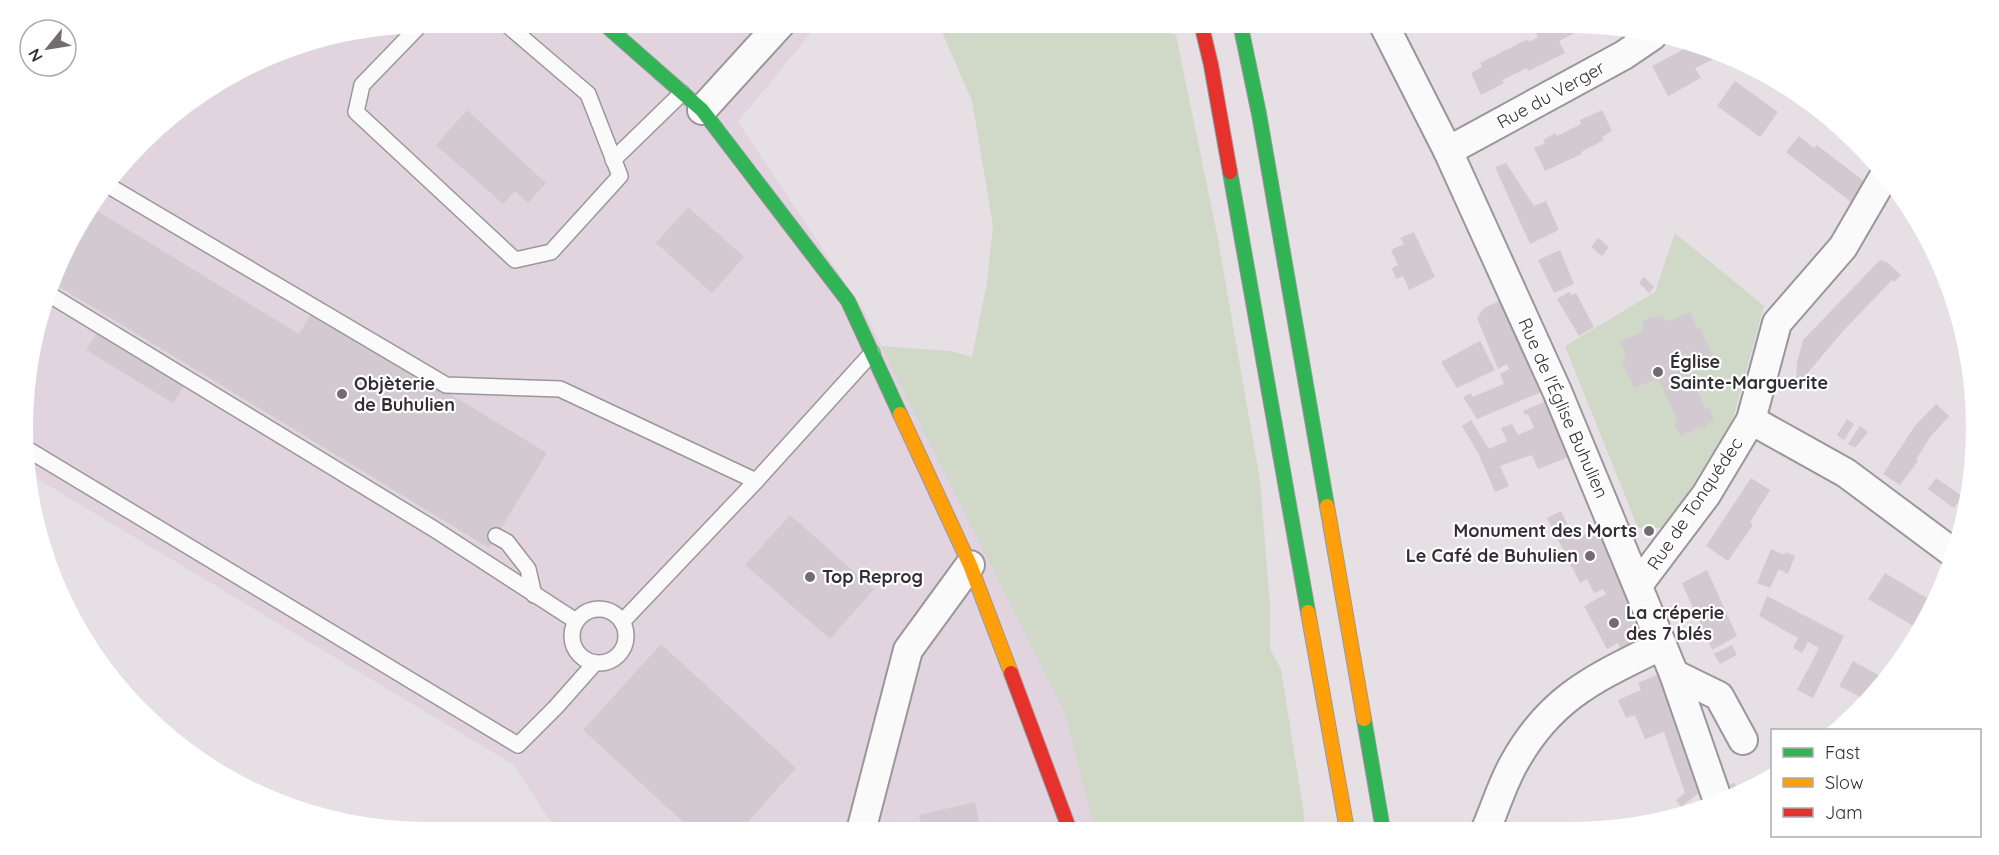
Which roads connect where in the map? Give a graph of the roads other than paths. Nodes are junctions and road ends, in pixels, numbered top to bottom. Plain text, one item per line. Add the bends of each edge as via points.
1 (518, 33) edge
2 (615, 33) edge
3 (769, 33) edge
4 (1204, 33) edge
5 (1242, 33) edge
6 (1389, 33) edge
7 (412, 34) edge
8 (1645, 40) edge
9 (692, 101) junction
10 (1448, 151) junction
11 (613, 160) junction
12 (1880, 183) edge
13 (114, 189) edge
14 (55, 298) edge
15 (872, 353) junction
16 (1751, 420) junction
17 (34, 453) edge
18 (756, 481) junction
19 (496, 536) dead end
20 (1947, 548) edge
21 (970, 565) junction
22 (1638, 585) junction
23 (534, 595) junction
24 (576, 621) junction
25 (622, 622) junction
26 (1662, 645) junction
27 (595, 663) junction
28 (1674, 674) junction
29 (1325, 710) junction
30 (1743, 741) dead end
31 (1716, 794) edge
32 (1329, 808) dead end
33 (863, 822) edge
34 (1067, 822) edge
35 (1346, 822) edge
36 (1382, 822) edge
37 (1489, 822) edge

1 - 11 lane via 588,94
2 - 9 main road
3 - 9 street
4 - 29 main road
5 - 36 main road
6 - 10 street, Rue de l'Église Buhulien
7 - 11 lane via 362,85 356,112 515,260 551,252 620,176
8 - 10 street, Rue du Verger
9 - 11 lane
9 - 15 main road via 848,301
10 - 22 street, Rue de l'Église Buhulien via 1557,391
12 - 16 street, Rue de Tonquédec via 1843,247 1777,323
13 - 18 lane via 446,385 560,389
14 - 23 lane via 434,529
15 - 18 lane
15 - 21 main road
16 - 20 street via 1846,473
16 - 22 street, Rue de Tonquédec via 1706,495
17 - 27 lane via 518,745
18 - 25 lane
19 - 23 lane via 507,542 528,569
21 - 33 street via 908,650
21 - 34 main road
22 - 26 street, Rue de l'Église Buhulien
23 - 24 lane
24 - 25 lane via 588,611 603,609
24 - 27 lane via 571,638 574,647 586,660
25 - 27 lane via 626,639 618,655
26 - 28 street, Rue de l'Église Buhulien
26 - 37 street via 1580,688 1558,704 1533,732 1512,766
28 - 30 street via 1719,696
28 - 31 street, Rue de l'Église Buhulien
29 - 32 main road
29 - 35 main road

